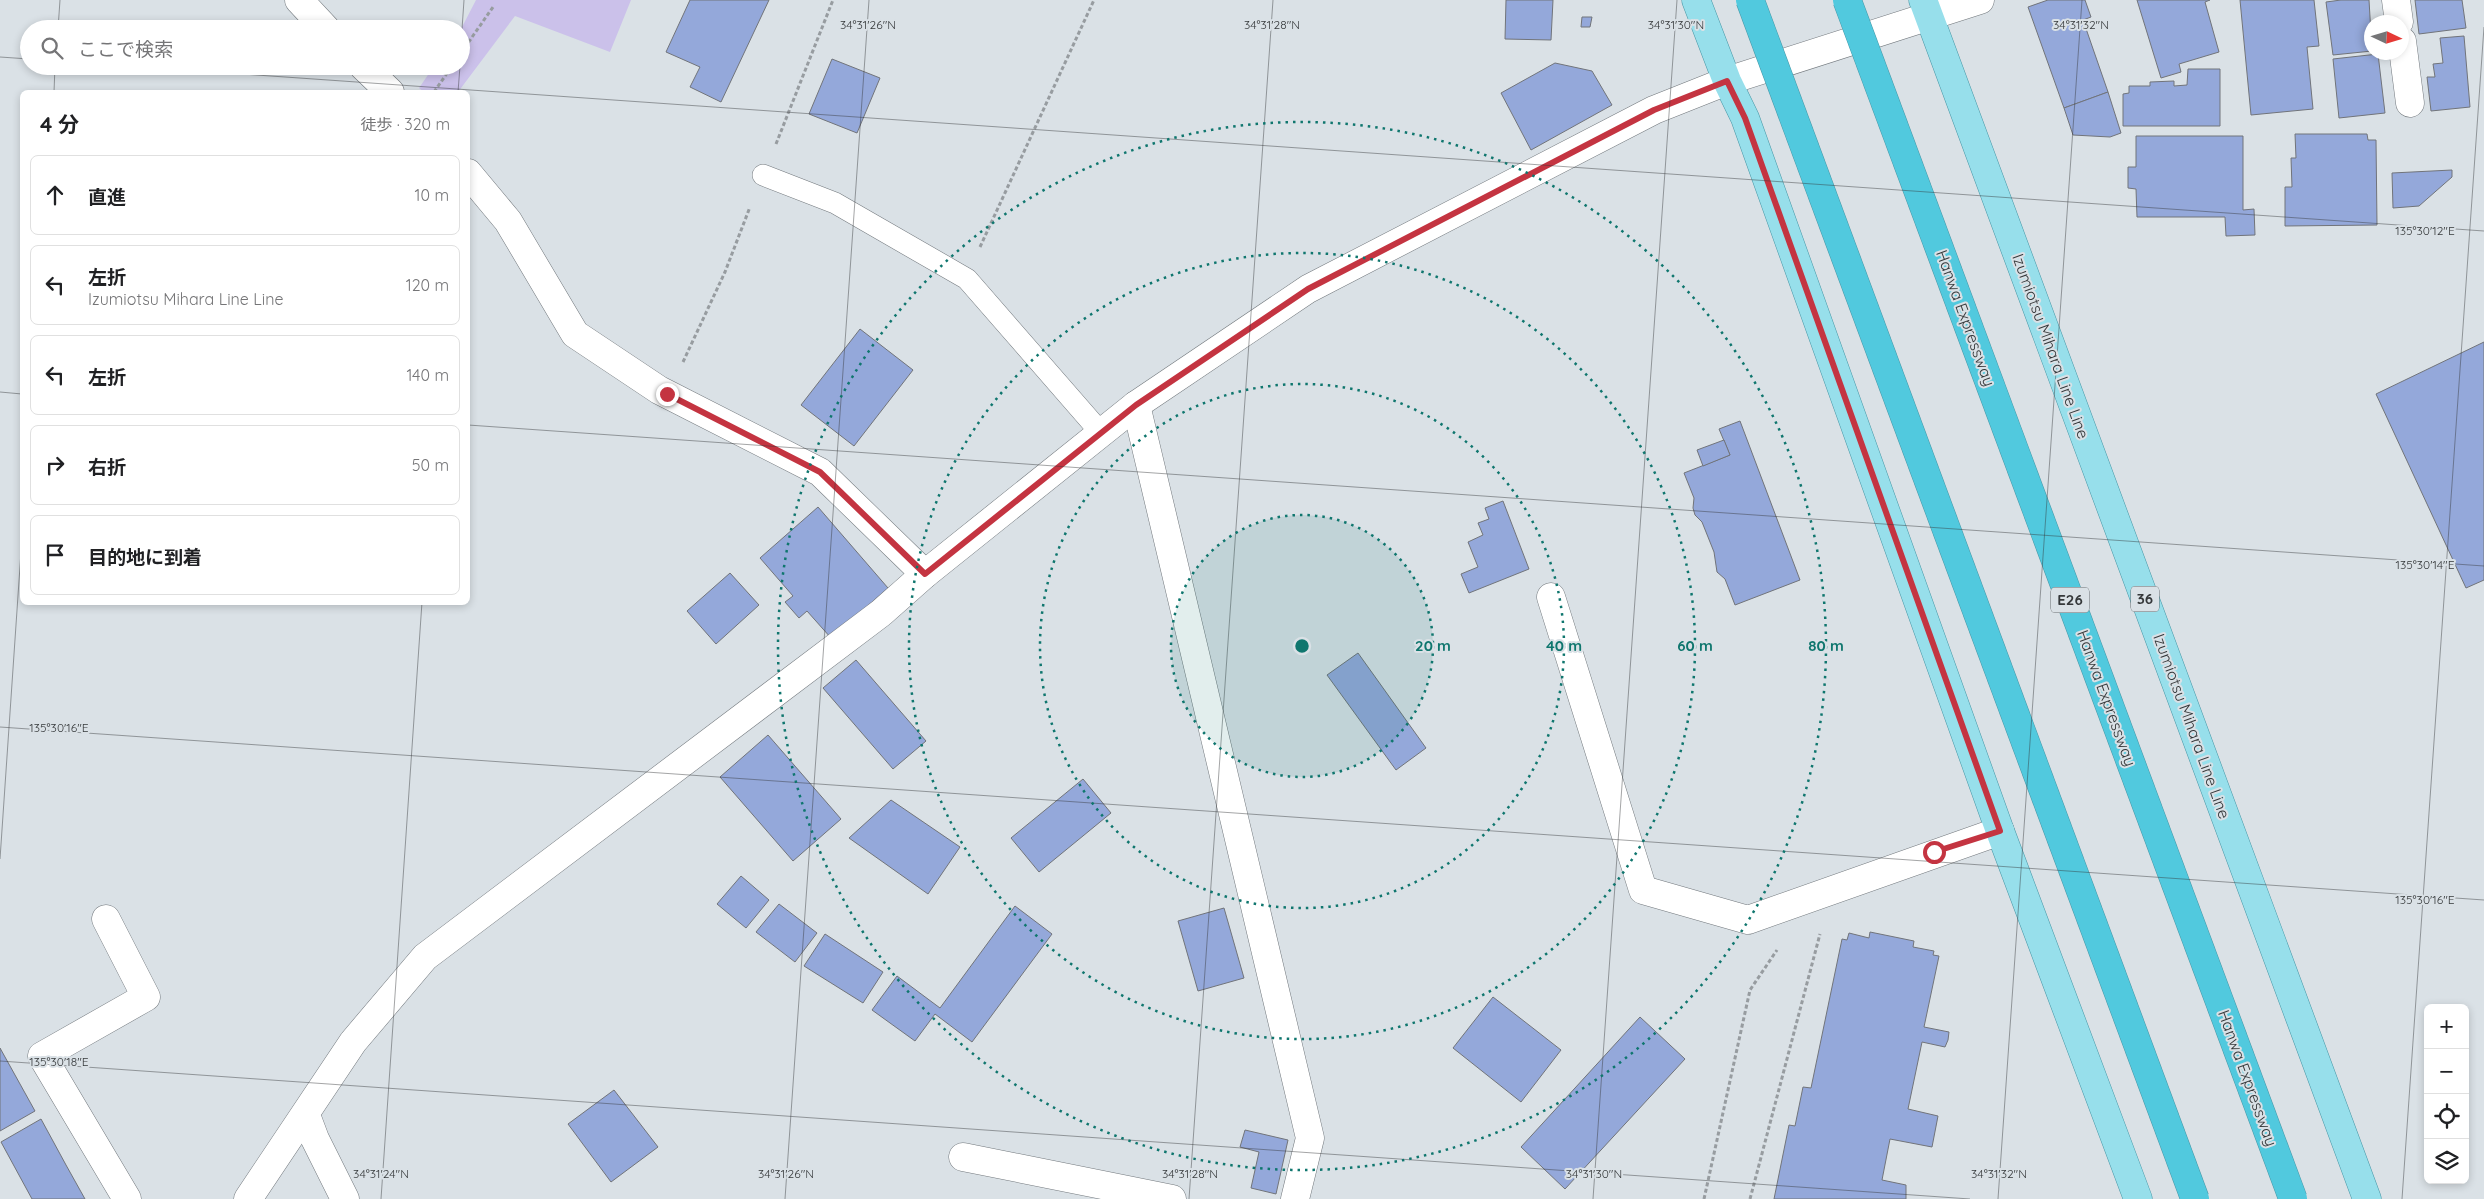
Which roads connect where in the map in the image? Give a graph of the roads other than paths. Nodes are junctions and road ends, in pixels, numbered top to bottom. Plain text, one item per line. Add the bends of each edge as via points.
1 (299, 0) edge
2 (1696, 0) edge
3 (1750, 0) edge
4 (1847, 0) edge
5 (1980, 0) edge
6 (2396, 0) edge
7 (1926, 8) edge
8 (2398, 15) edge
9 (318, 20) edge
10 (2404, 60) edge
11 (372, 75) edge
12 (1727, 81) junction
13 (388, 90) edge
14 (2410, 103) dead end
15 (470, 175) edge
16 (763, 176) dead end
17 (1136, 405) junction
18 (1102, 434) junction
19 (925, 574) junction
20 (1551, 597) dead end
21 (2000, 831) junction
22 (106, 919) dead end
23 (306, 1115) junction
24 (962, 1157) dead end
25 (128, 1199) edge
26 (248, 1199) edge
27 (345, 1199) edge
28 (1172, 1199) edge
29 (1295, 1199) edge
30 (2138, 1199) edge
31 (2195, 1199) edge
32 (2293, 1199) edge
33 (2367, 1199) edge

1 - 9 street
2 - 12 main road
3 - 31 highway, bridge
4 - 32 highway, Hanwa Expressway / E26, bridge
5 - 7 street
6 - 8 street
7 - 12 street
7 - 33 main road, Izumiotsu Mihara Line Line / 36
10 - 14 street
11 - 13 street
12 - 17 street via 1654,110 1308,289
12 - 21 main road via 1745,118
15 - 19 street via 508,221 575,334 659,390 820,472
16 - 18 lane via 835,204 967,279
17 - 18 street
17 - 29 street via 1310,1138
18 - 19 street
19 - 23 street via 881,613 425,957 353,1042
20 - 21 street via 1643,890 1748,920
21 - 30 main road
22 - 25 street via 146,997 42,1056
23 - 26 street
23 - 27 street
24 - 28 street

